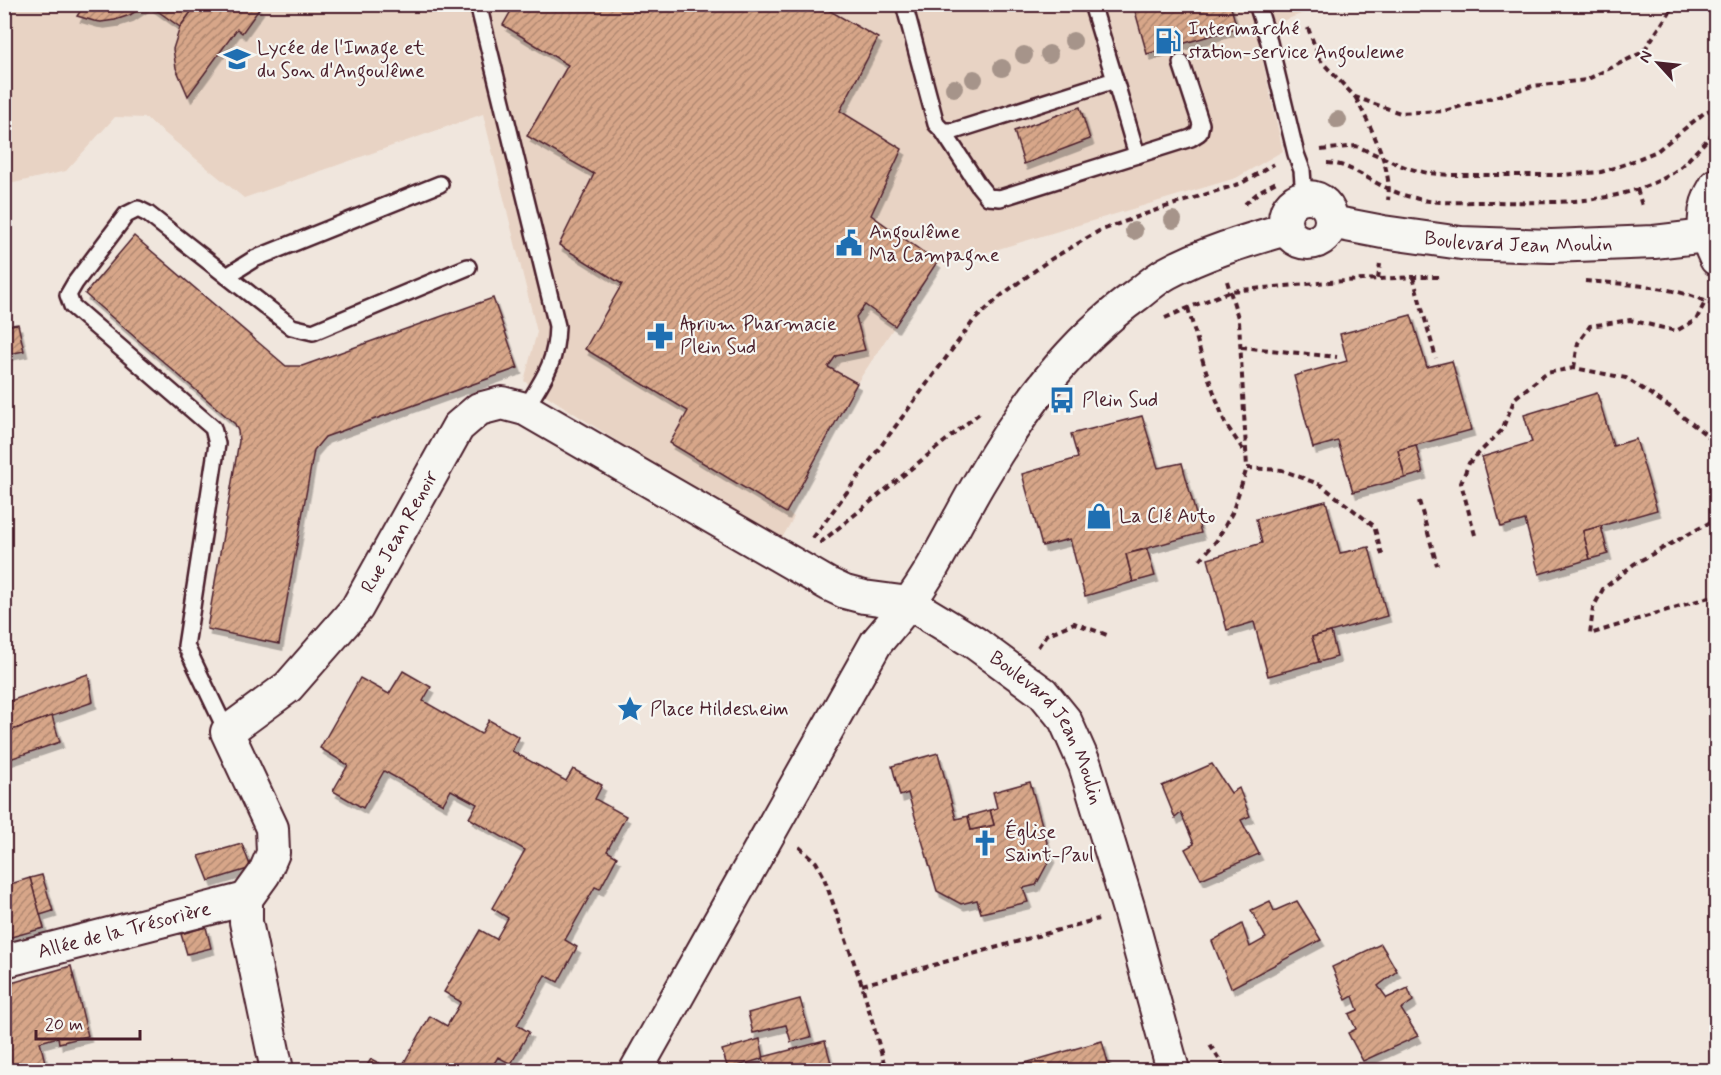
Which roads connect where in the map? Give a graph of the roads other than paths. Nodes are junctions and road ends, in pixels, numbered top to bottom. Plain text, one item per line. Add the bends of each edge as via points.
1 (478, 4) edge
2 (904, 4) edge
3 (1092, 4) edge
4 (1257, 4) edge
5 (1181, 63) dead end
6 (1115, 80) junction
7 (943, 131) junction
8 (1137, 155) junction
9 (440, 184) dead end
10 (1716, 185) edge
11 (1304, 197) junction
12 (1331, 222) junction
13 (1286, 229) junction
14 (1711, 248) edge
15 (468, 267) dead end
16 (227, 276) junction
17 (525, 409) junction
18 (909, 603) junction
19 (227, 732) junction
20 (246, 899) junction
21 (4, 961) edge
22 (277, 1071) edge
23 (636, 1071) edge
24 (1173, 1071) edge

1 - 17 lane via 558,326 553,362
2 - 7 lane via 936,124
3 - 6 lane
4 - 11 lane via 1302,170
5 - 8 lane via 1200,124 1198,133
6 - 7 lane via 954,131
6 - 8 lane
7 - 8 lane via 979,186 994,198
9 - 16 lane via 254,259
10 - 14 street via 1704,215
11 - 12 street via 1322,202
11 - 13 street via 1288,208
12 - 13 street via 1326,234 1313,243 1297,241
12 - 14 street, Boulevard Jean Moulin via 1461,243 1551,246 1654,242
13 - 18 street via 1217,250 1165,274 1085,339 1016,423
15 - 16 lane via 313,332 292,327
16 - 19 lane via 138,209 126,215 68,295 72,306 213,428 217,444 186,646
17 - 18 street, Rue Jean Renoir via 845,592
17 - 19 street, Rue Jean Renoir via 501,403 479,409 459,427 357,608 288,687
18 - 23 street via 876,643
18 - 24 street, Boulevard Jean Moulin via 1018,674 1043,693 1065,720 1085,765
19 - 20 street via 272,828 273,853
20 - 21 street, Allée de la Trésorière
20 - 22 street via 246,922

